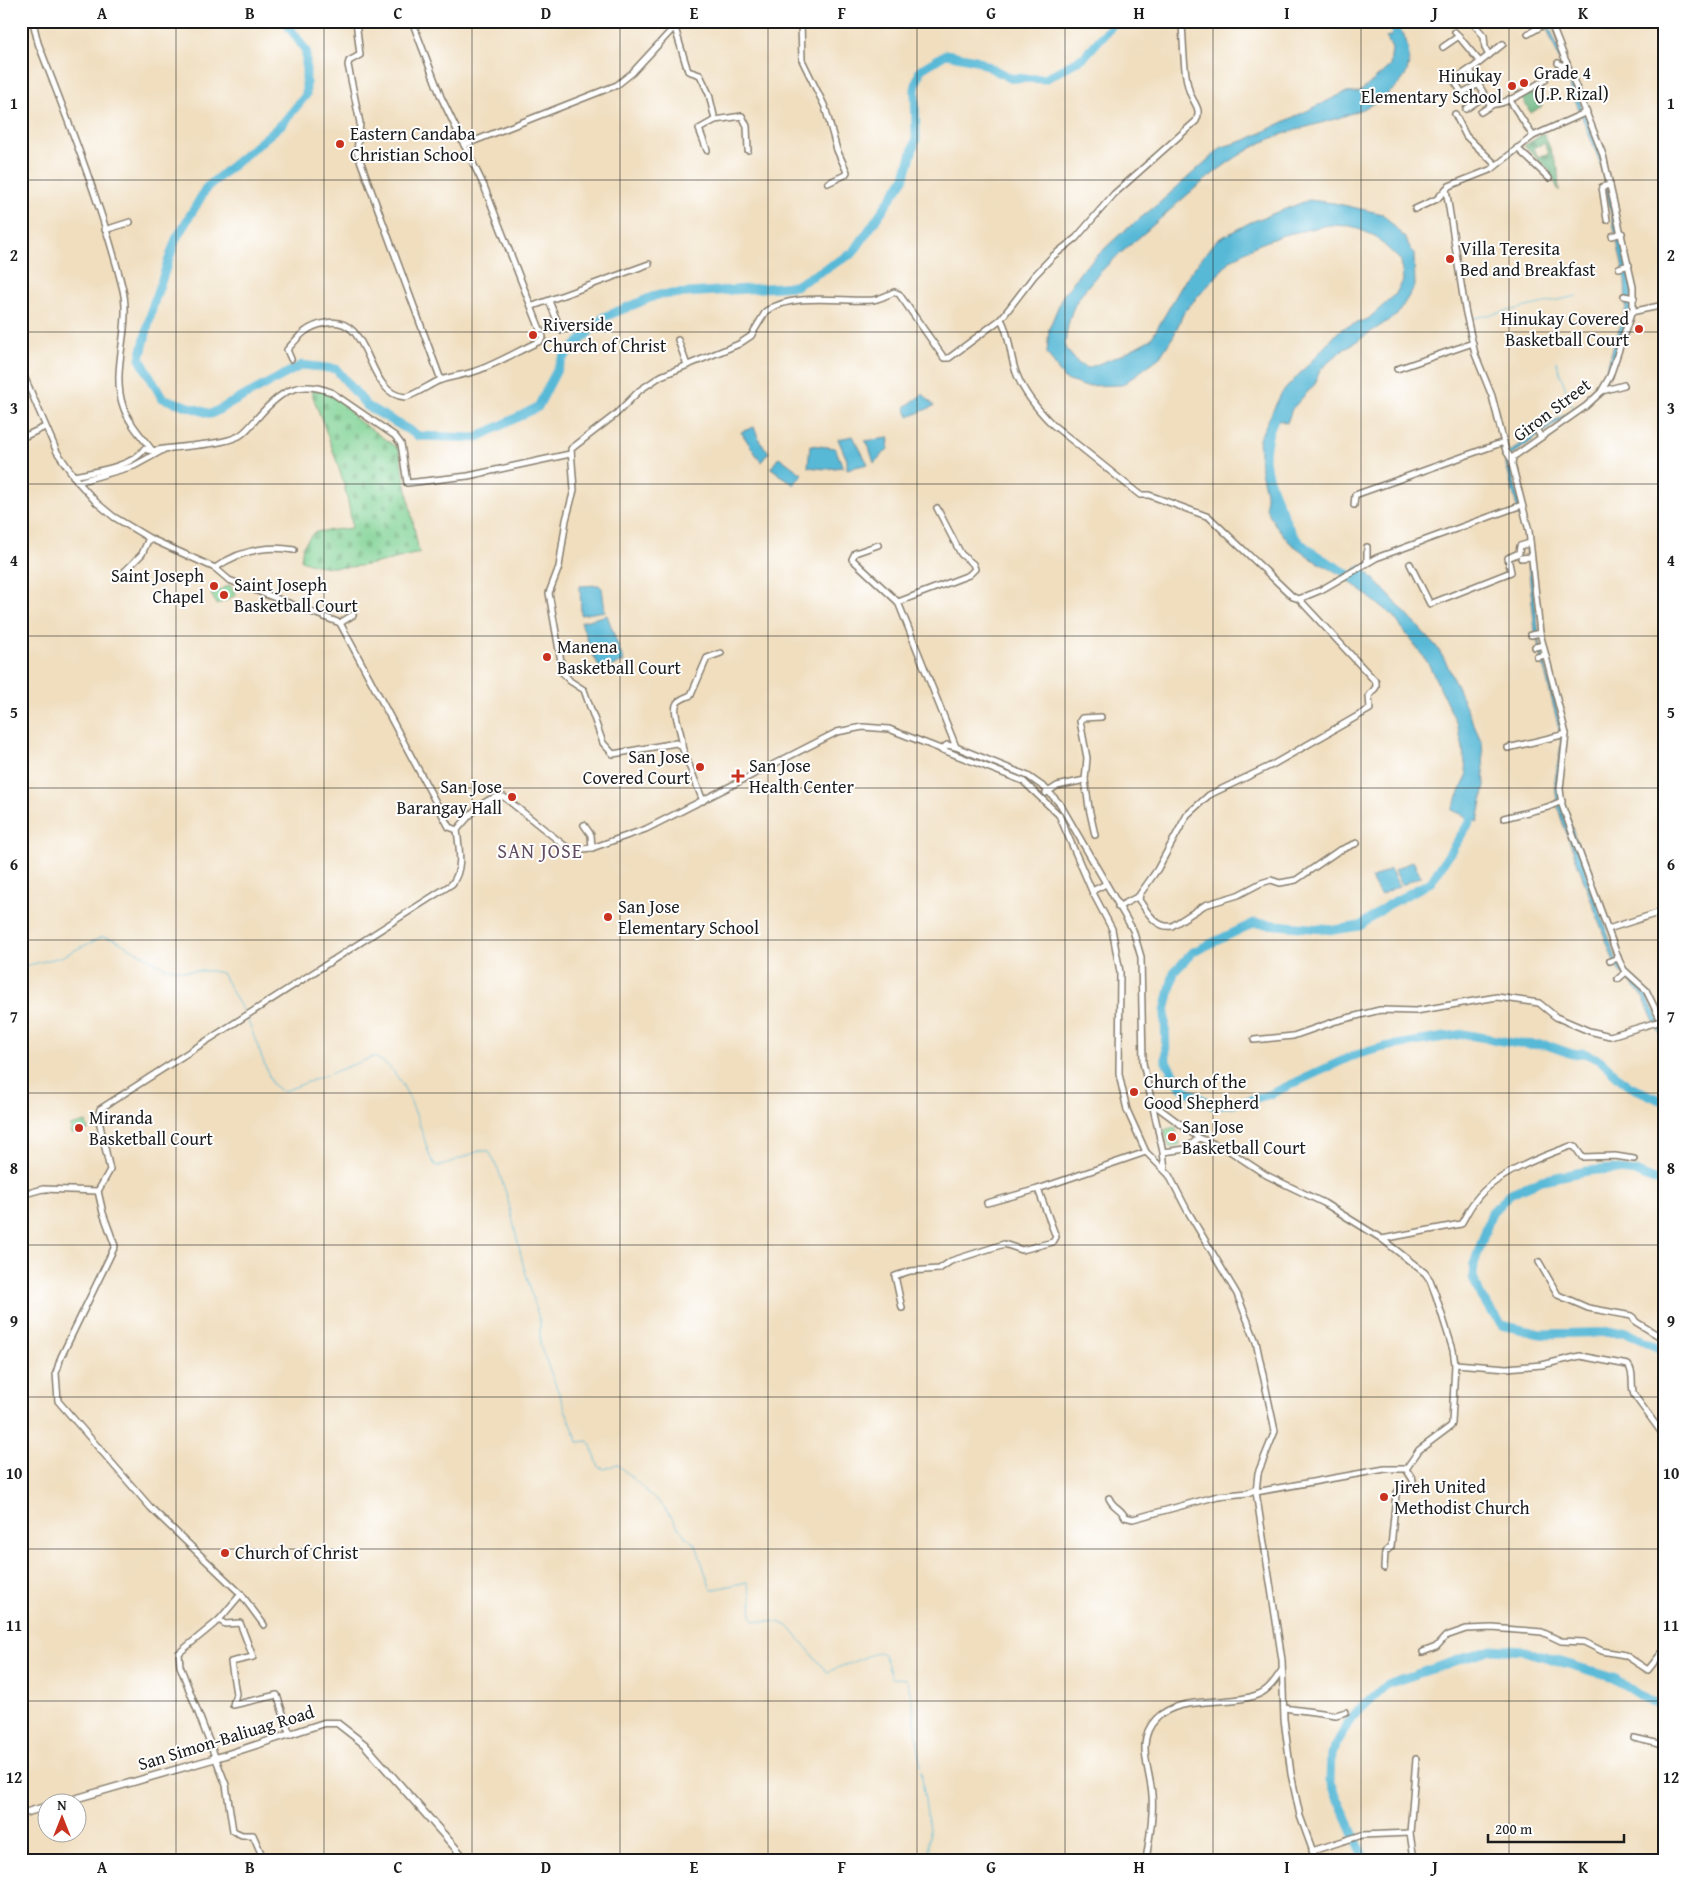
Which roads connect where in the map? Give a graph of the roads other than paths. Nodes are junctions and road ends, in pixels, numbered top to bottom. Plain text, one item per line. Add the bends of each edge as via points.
1 (36, 21) edge
2 (356, 21) edge
3 (412, 21) edge
4 (680, 21) edge
5 (800, 21) edge
6 (1185, 21) edge
7 (1471, 21) edge
8 (1548, 22) edge
9 (675, 28) junction
10 (1528, 34) dead end
11 (1503, 44) dead end
12 (1443, 47) dead end
13 (1490, 55) junction
14 (1480, 62) junction
15 (1470, 70) dead end
16 (1450, 74) dead end
17 (1454, 80) junction
18 (1545, 80) dead end
19 (1479, 84) junction
20 (1485, 96) junction
21 (1509, 99) junction
22 (1492, 105) junction
23 (1466, 109) dead end
24 (1481, 112) dead end
25 (1584, 113) junction
26 (1455, 114) dead end
27 (715, 120) junction
28 (1533, 136) junction
29 (464, 145) junction
30 (1517, 148) junction
31 (707, 150) dead end
32 (748, 150) dead end
33 (1496, 165) junction
34 (1549, 178) dead end
35 (828, 183) dead end
36 (1608, 186) junction
37 (1446, 189) junction
38 (1414, 209) dead end
39 (1607, 220) dead end
40 (130, 222) dead end
41 (105, 230) junction
42 (649, 264) dead end
43 (1624, 296) dead end
44 (1633, 298) junction
45 (550, 302) junction
46 (1664, 305) edge
47 (533, 306) junction
48 (1631, 312) junction
49 (1001, 319) junction
50 (561, 330) dead end
51 (678, 340) dead end
52 (1473, 343) junction
53 (291, 359) dead end
54 (687, 365) junction
55 (21, 369) edge
56 (1397, 369) dead end
57 (441, 380) junction
58 (1624, 385) dead end
59 (1602, 391) junction
60 (45, 427) junction
61 (21, 438) edge
62 (1504, 442) junction
63 (170, 446) junction
64 (152, 451) junction
65 (570, 454) junction
66 (1509, 456) junction
67 (73, 476) junction
68 (78, 482) junction
69 (1354, 505) dead end
70 (1519, 505) junction
71 (937, 508) dead end
72 (149, 538) junction
73 (1528, 544) junction
74 (878, 545) dead end
75 (1367, 547) dead end
76 (294, 550) dead end
77 (1531, 557) junction
78 (1521, 558) dead end
79 (1365, 563) junction
80 (1410, 564) dead end
81 (215, 568) junction
82 (122, 575) dead end
83 (1299, 599) junction
84 (898, 602) junction
85 (353, 615) dead end
86 (340, 622) junction
87 (1539, 633) junction
88 (1531, 635) dead end
89 (721, 653) dead end
90 (1102, 717) dead end
91 (1563, 734) junction
92 (682, 747) junction
93 (956, 747) junction
94 (1508, 748) dead end
95 (941, 750) junction
96 (1086, 780) junction
97 (1048, 791) junction
98 (1041, 796) junction
99 (703, 801) junction
100 (1560, 802) junction
101 (1504, 818) dead end
102 (584, 825) dead end
103 (457, 830) junction
104 (1095, 835) dead end
105 (1357, 843) dead end
106 (592, 848) junction
107 (1106, 884) junction
108 (1092, 891) junction
109 (1139, 896) junction
110 (1118, 907) junction
111 (1664, 911) edge
112 (1608, 929) junction
113 (1617, 958) junction
114 (1610, 961) dead end
115 (1660, 1024) edge
116 (1254, 1040) dead end
117 (1152, 1104) junction
118 (1199, 1138) junction
119 (1146, 1152) junction
120 (1163, 1152) junction
121 (1634, 1159) dead end
122 (1165, 1169) junction
123 (1038, 1189) junction
124 (98, 1191) junction
125 (21, 1195) edge
126 (987, 1203) dead end
127 (1382, 1239) junction
128 (1539, 1262) dead end
129 (902, 1308) dead end
130 (1664, 1339) edge
131 (1455, 1364) junction
132 (1664, 1436) edge
133 (1406, 1469) junction
134 (1256, 1490) junction
135 (1109, 1498) dead end
136 (1384, 1568) dead end
137 (241, 1594) junction
138 (219, 1620) junction
139 (264, 1625) dead end
140 (1664, 1650) edge
141 (1423, 1652) dead end
142 (1282, 1670) junction
143 (1284, 1708) junction
144 (1346, 1712) dead end
145 (290, 1735) junction
146 (1634, 1738) dead end
147 (1664, 1744) edge
148 (216, 1758) junction
149 (1416, 1760) dead end
150 (88, 1795) edge
151 (38, 1809) edge
152 (21, 1814) edge
153 (1410, 1833) junction
154 (1312, 1851) junction
155 (264, 1860) edge
156 (466, 1860) edge
157 (1146, 1860) edge
158 (1316, 1860) edge
159 (1414, 1860) edge

1 - 41 street via 38,43 74,134
2 - 57 street via 360,55 348,65 360,123 357,152
3 - 29 street via 441,97
4 - 9 street
5 - 35 street via 802,60 825,107 847,172
6 - 49 street via 1182,26 1190,94 1198,105 1196,122 1114,194 1076,238 1034,276
7 - 13 street via 1484,36 1485,48
8 - 10 street
8 - 25 street, Giron Street
9 - 27 street via 688,71 700,75 709,94
9 - 29 street via 617,85
11 - 13 street
12 - 14 street via 1457,34
13 - 14 street
14 - 19 street via 1470,70
15 - 17 street
16 - 17 street
17 - 19 street via 1461,94
18 - 21 street
19 - 20 street
20 - 22 street
20 - 23 street
21 - 22 street
21 - 28 street
22 - 24 street
25 - 28 street
25 - 36 street, Giron Street via 1603,156
26 - 33 street via 1466,136
27 - 31 street via 699,128
27 - 32 street via 742,116 747,126
28 - 30 street
29 - 47 street
30 - 33 street
30 - 34 street
33 - 37 street
36 - 39 street via 1602,187
36 - 44 street, Giron Street
37 - 38 street via 1437,199
37 - 52 street
40 - 41 street
41 - 64 street via 123,287 126,310 119,369 123,406
42 - 45 street
43 - 44 street
44 - 48 street, Giron Street
45 - 47 street
45 - 50 street
46 - 48 street
47 - 57 street via 543,334 540,340 477,371
48 - 59 street, Giron Street
49 - 54 street via 949,358 944,358 899,294 894,292 874,300 797,301 766,311 756,330 739,344
49 - 83 street via 1008,331 1017,374 1040,412 1053,425 1140,495 1149,495 1209,518 1293,597
51 - 54 street
52 - 56 street
52 - 62 street
53 - 57 street via 287,351 296,337 314,325 337,321 353,331 378,377 398,396 407,398
54 - 65 street via 640,390 615,416 574,446
55 - 60 street
58 - 59 street
59 - 66 street, Giron Street via 1586,406
60 - 61 street
60 - 67 street
62 - 66 street
62 - 69 street via 1356,494
63 - 64 street
63 - 65 street via 220,441 240,435 280,394 300,387 322,388 331,392 395,436 401,444 407,482 468,476
63 - 68 street via 134,466
64 - 67 street via 144,449 140,456 128,462
65 - 92 street via 572,497 559,567 549,593 563,673 584,690 603,743 613,754 676,743
66 - 70 street, Giron Street
67 - 68 street
68 - 72 street via 114,517
70 - 73 street, Giron Street
70 - 79 street
71 - 84 street via 961,554 975,569 969,575
72 - 81 street
72 - 82 street via 142,554
73 - 77 street, Giron Street
73 - 80 street via 1520,546 1519,553 1508,558 1512,572 1430,604
74 - 84 street via 855,553 852,559
75 - 79 street
76 - 81 street via 268,547 252,550 225,560
77 - 78 street
77 - 87 street, Giron Street via 1530,577
79 - 83 street via 1321,590
81 - 86 street via 229,580
83 - 109 street via 1376,682 1369,696 1370,709 1272,765 1209,795 1187,815
84 - 93 street
85 - 86 street
86 - 103 street via 449,827
87 - 88 street
87 - 91 street, Giron Street via 1545,670
89 - 92 street via 707,658 691,695 677,704 678,723 684,738
90 - 96 street via 1081,719 1087,758
91 - 94 street
91 - 100 street, Giron Street via 1558,782
92 - 99 street
93 - 95 street via 947,745
93 - 97 street via 1028,776
95 - 98 street via 1023,781
95 - 99 street via 889,729 863,727 837,732
96 - 97 street
96 - 104 street
97 - 98 street
97 - 107 street via 1060,804
98 - 108 street via 1059,815
99 - 106 street via 646,829
100 - 101 street
100 - 112 street, Giron Street
102 - 106 street via 591,835
103 - 106 street via 466,818 496,796 504,797 565,846 573,850
103 - 124 street via 459,875 452,884 100,1109 98,1116 110,1170
105 - 109 street via 1296,880 1261,883 1238,895 1205,904 1172,926 1157,923
107 - 108 street
107 - 110 street
108 - 119 street via 1112,929 1120,972 1119,1074 1127,1110
109 - 110 street
110 - 117 street via 1133,930 1141,957 1143,1063
111 - 112 street
112 - 113 street, Giron Street via 1608,939
113 - 114 street
113 - 115 street, Giron Street via 1625,976 1646,990
115 - 116 street via 1645,1025 1610,1036 1556,1017 1539,1003 1497,997 1416,1011 1380,1010 1293,1036
117 - 118 street
117 - 120 street
118 - 120 street via 1186,1149
118 - 127 street via 1225,1148
119 - 122 street
119 - 123 street
120 - 122 street
121 - 127 street via 1582,1157 1571,1146 1493,1183 1475,1200 1461,1224
122 - 134 street via 1237,1294 1256,1342 1275,1431 1258,1473
123 - 126 street
123 - 129 street via 1056,1237 1053,1242 1022,1250 1004,1244 951,1261 939,1269 910,1271 895,1276
124 - 125 street via 43,1190
124 - 137 street via 115,1246 61,1357 56,1373 58,1401 151,1508
127 - 131 street via 1430,1280
128 - 130 street via 1558,1295 1588,1308 1632,1316 1636,1322
131 - 132 street via 1507,1368 1542,1365 1580,1356 1628,1365 1632,1370 1631,1389 1634,1395
131 - 133 street via 1451,1426 1419,1450
133 - 134 street via 1386,1468
133 - 136 street via 1413,1485 1398,1490 1391,1547 1385,1552
134 - 135 street via 1218,1496 1133,1519 1125,1517 1122,1509
134 - 142 street
137 - 138 street
137 - 139 street
138 - 145 street via 225,1624 240,1623 253,1657 231,1662 236,1694 233,1705 276,1695
138 - 148 street via 179,1653 180,1666
140 - 141 street via 1648,1670 1625,1655 1602,1651 1584,1642 1560,1640 1542,1632 1492,1628 1446,1636
142 - 143 street
142 - 157 street via 1273,1684 1259,1694 1179,1705 1161,1713 1150,1725 1144,1744 1152,1796
143 - 144 street via 1336,1715
143 - 154 street via 1291,1774
145 - 148 main road, San Simon-Baliuag Road
145 - 156 main road, San Simon-Baliuag Road via 324,1723 337,1723 348,1730
146 - 147 street
148 - 150 main road, San Simon-Baliuag Road
148 - 155 street via 226,1785 233,1831 242,1836 254,1835
149 - 153 street
151 - 152 main road
153 - 154 street via 1362,1835
153 - 159 street
154 - 158 street

